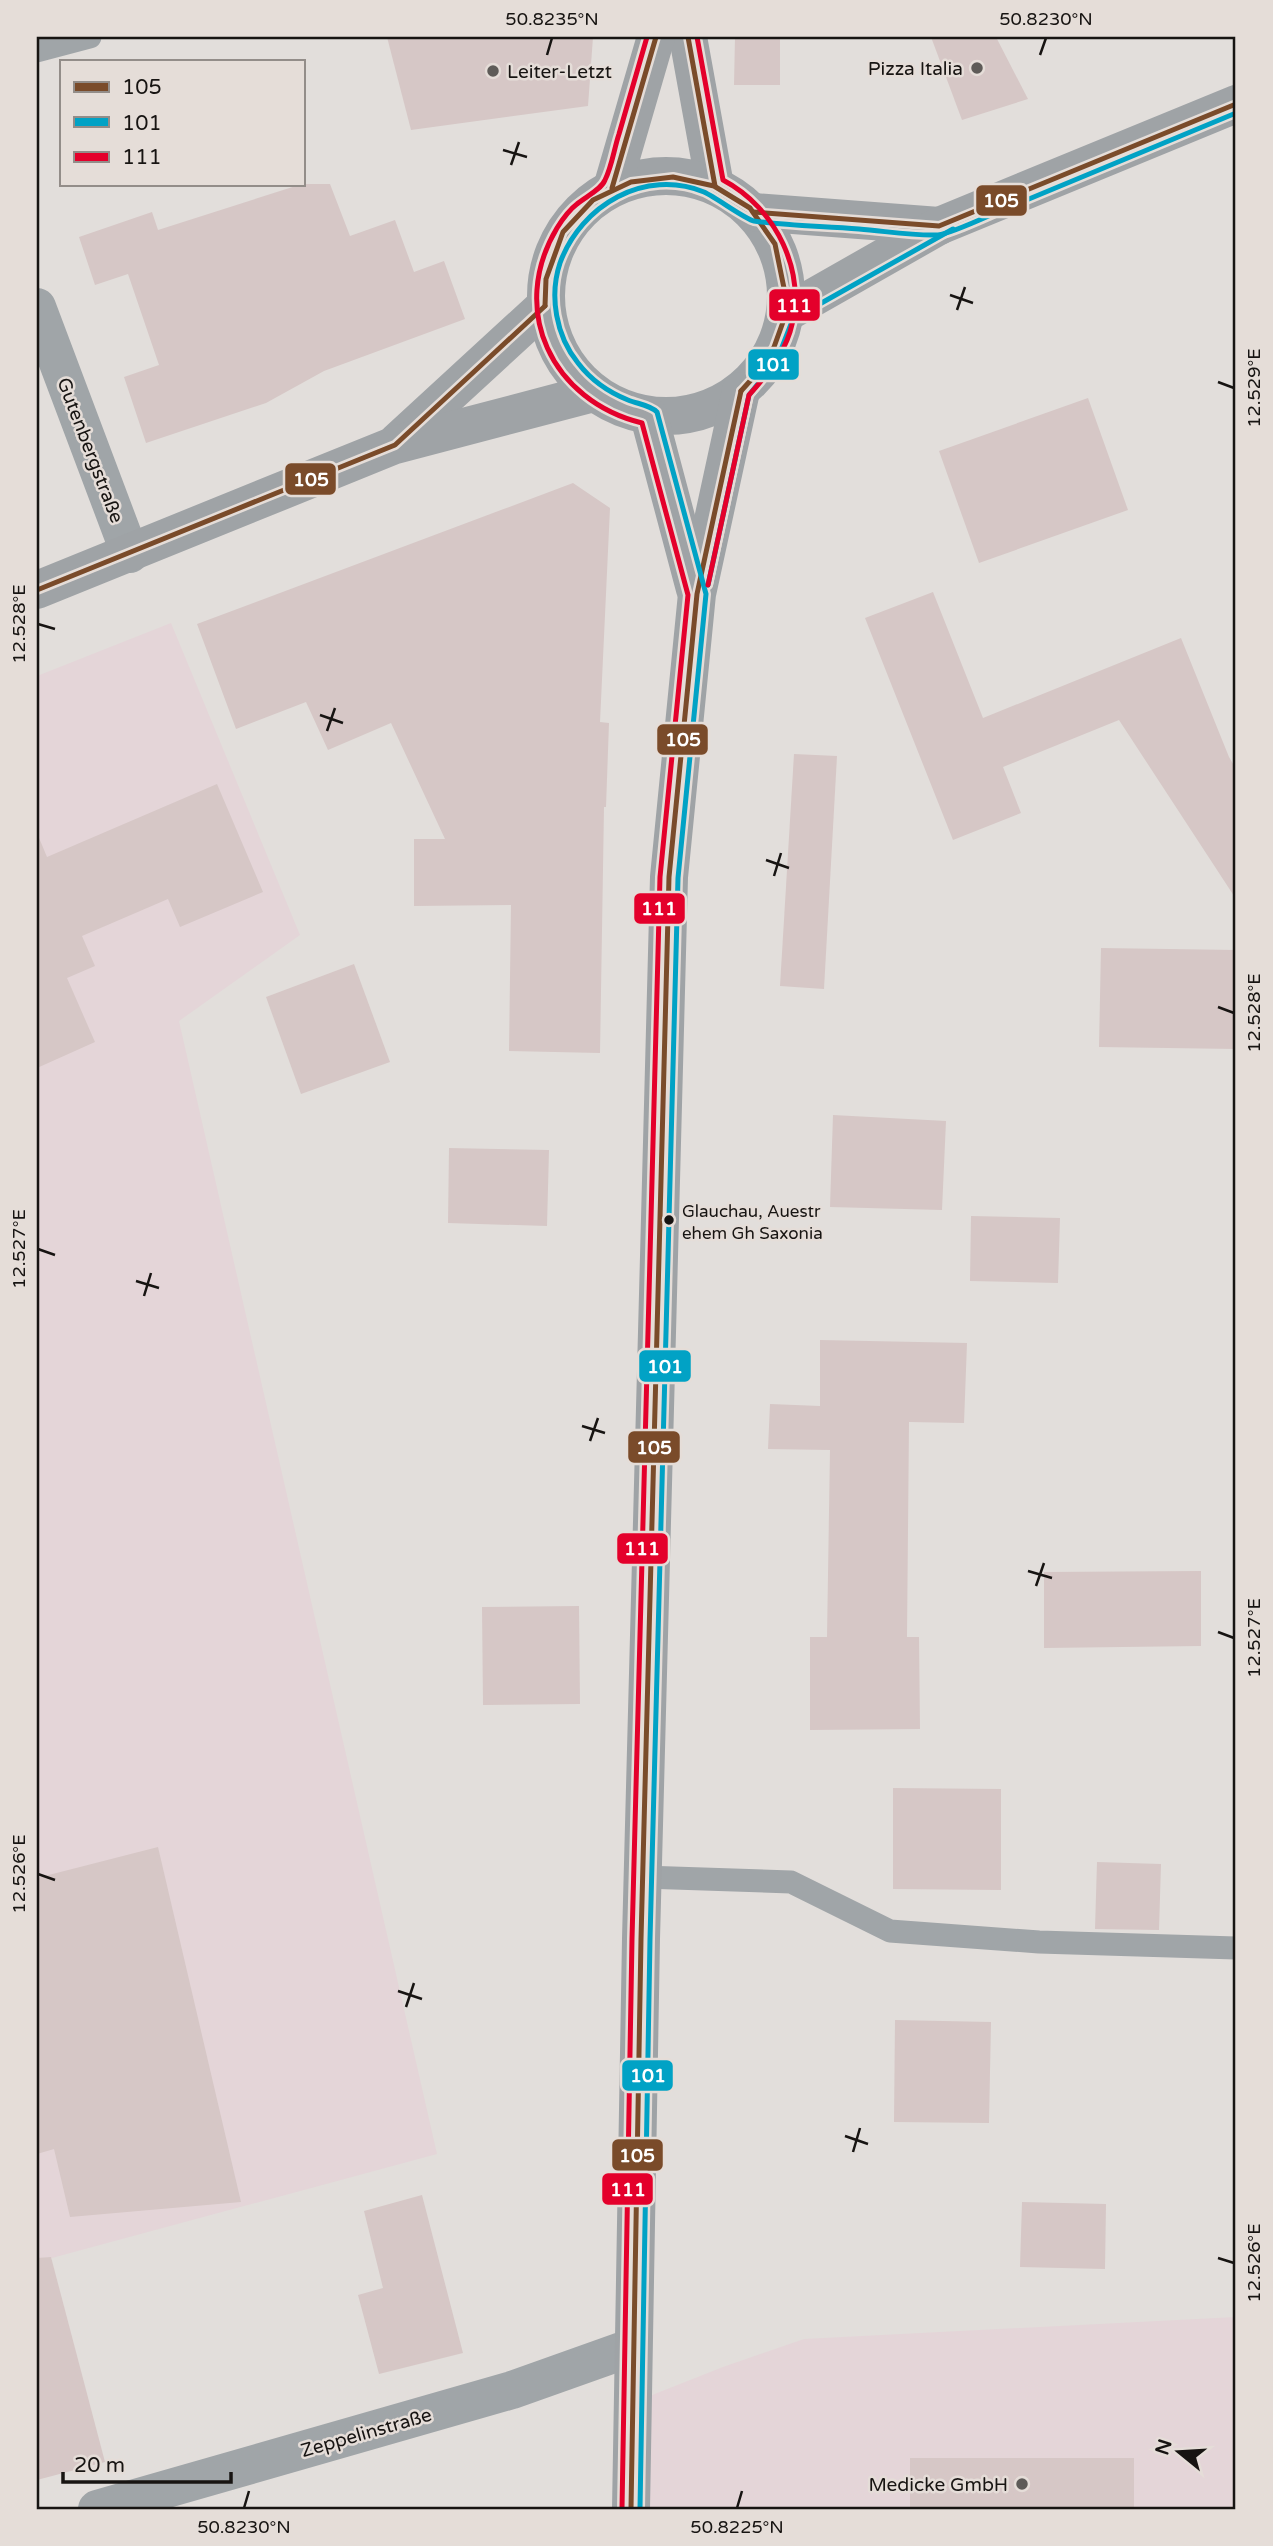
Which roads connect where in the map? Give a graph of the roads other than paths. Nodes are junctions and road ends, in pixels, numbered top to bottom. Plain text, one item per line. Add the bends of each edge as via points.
1 (90, 37) edge
2 (656, 37) edge
3 (688, 37) edge
4 (37, 51) edge
5 (1236, 104) edge
6 (715, 186) junction
7 (612, 188) junction
8 (753, 212) junction
9 (939, 226) junction
10 (545, 306) junction
11 (37, 307) edge
12 (786, 313) junction
13 (741, 391) junction
14 (593, 393) junction
15 (649, 416) junction
16 (395, 445) junction
17 (130, 554) junction
18 (37, 590) edge
19 (696, 594) junction
20 (643, 1877) junction
21 (1236, 1948) edge
22 (633, 2347) junction
23 (97, 2509) edge
24 (631, 2509) edge

1 - 4 lane
2 - 7 street
3 - 6 street
5 - 9 street
6 - 7 street via 681,176 646,177
6 - 8 street
7 - 10 street via 580,212 565,231 546,279
8 - 9 street
8 - 12 street via 774,242 785,276
9 - 12 street
10 - 14 street via 553,339 569,368
10 - 16 street
11 - 17 street, Gutenbergstraße
12 - 13 street via 771,355
13 - 15 street via 710,409 680,416
13 - 19 street
14 - 15 street via 621,409
14 - 16 street
15 - 19 street
16 - 17 street
17 - 18 street
19 - 20 street via 669,877
20 - 21 lane via 791,1882 890,1931 1039,1942
20 - 22 street
22 - 23 street, Zeppelinstraße via 512,2390
22 - 24 street

